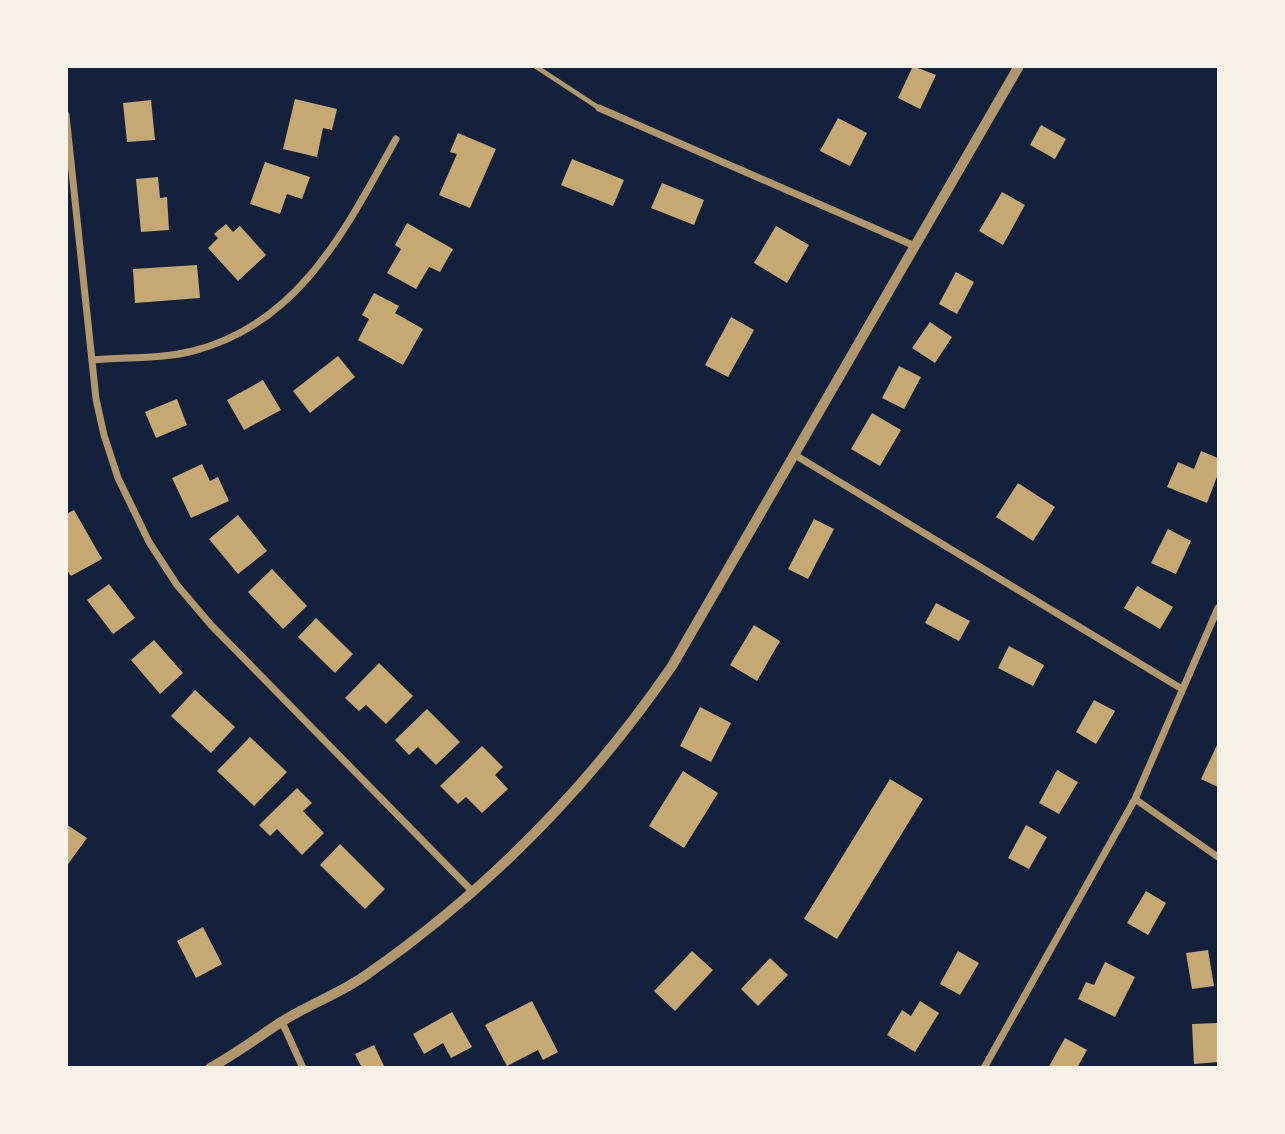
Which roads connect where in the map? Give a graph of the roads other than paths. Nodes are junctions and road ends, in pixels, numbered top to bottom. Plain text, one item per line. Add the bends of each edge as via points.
1 (535, 66) edge
2 (1019, 66) edge
3 (599, 108) joint
4 (66, 115) edge
5 (396, 139) dead end
6 (915, 246) junction
7 (92, 360) junction
8 (795, 455) junction
9 (1219, 608) edge
10 (1182, 689) junction
11 (1135, 799) junction
12 (1219, 857) edge
13 (473, 892) junction
14 (282, 1022) junction
15 (209, 1068) edge
16 (303, 1068) edge
17 (984, 1068) edge

1 - 3 lane
2 - 6 street
3 - 6 street
4 - 7 street
5 - 7 street via 335,244 303,286 273,314 243,333 191,352
6 - 8 street
7 - 13 street via 98,413 112,461 145,535 177,585
8 - 10 street
8 - 13 street via 649,701 582,785
9 - 10 street
10 - 11 street
11 - 12 street
11 - 17 street
13 - 14 street via 366,975
14 - 15 street
14 - 16 street

